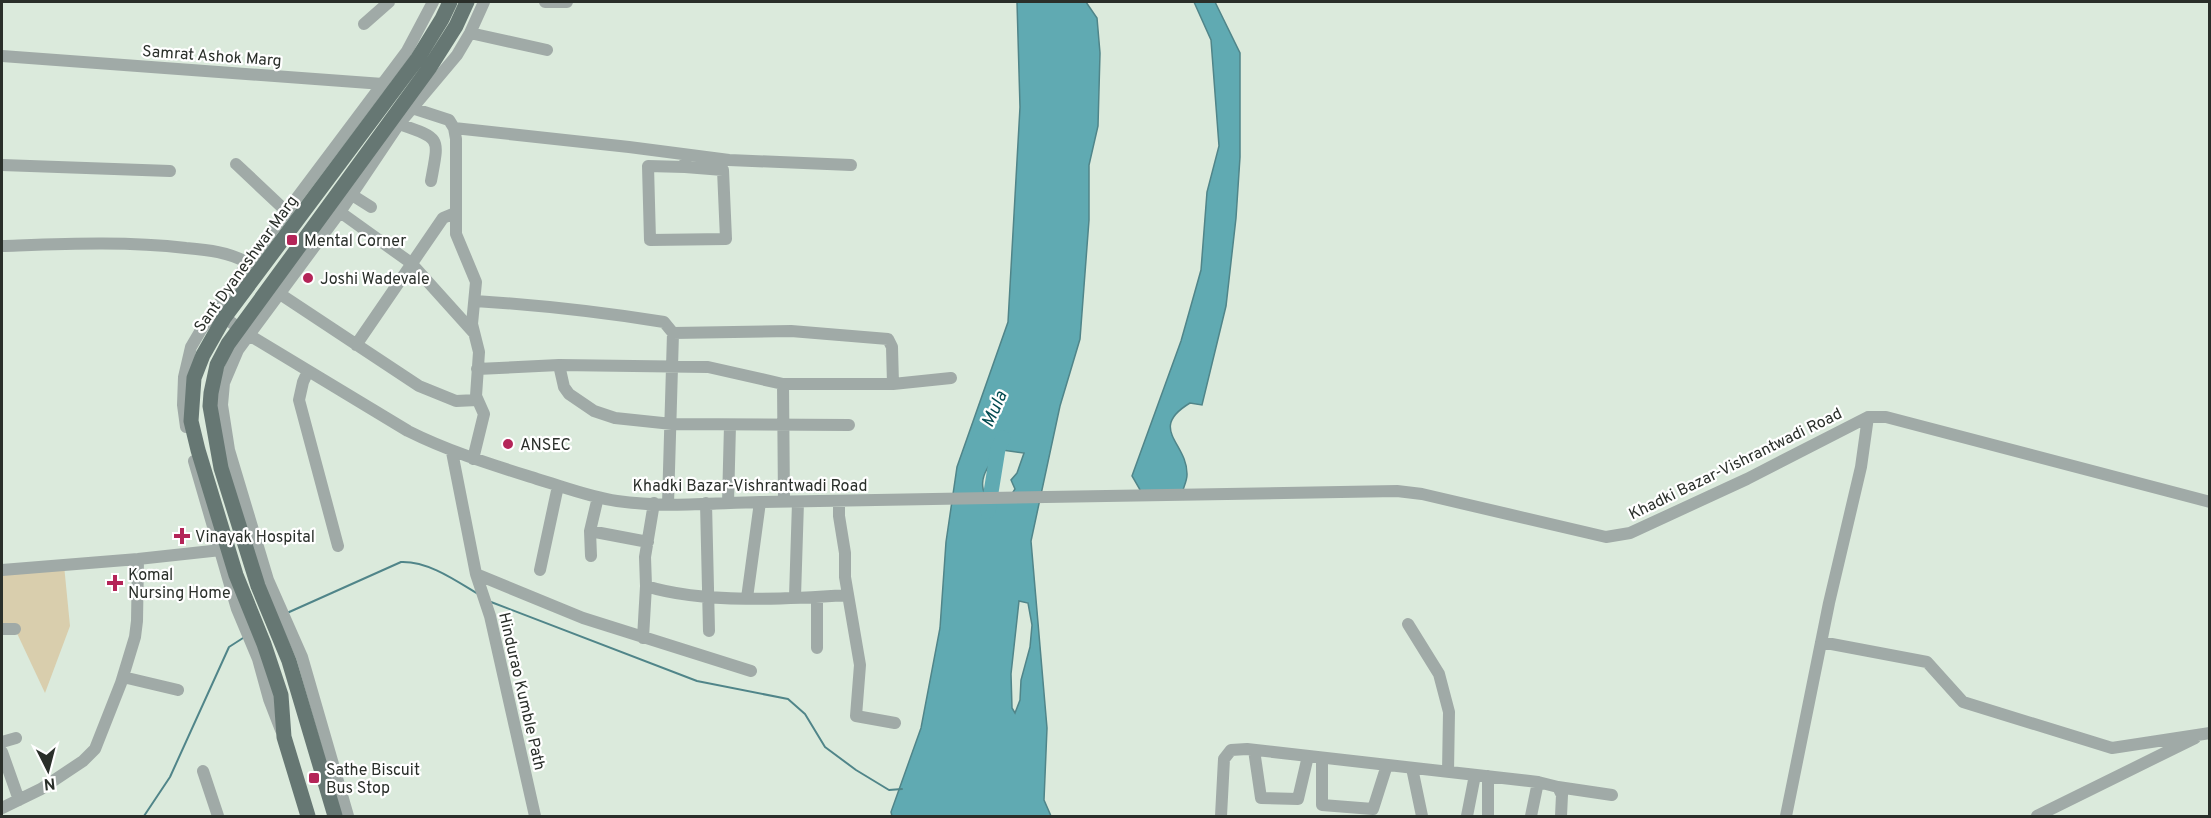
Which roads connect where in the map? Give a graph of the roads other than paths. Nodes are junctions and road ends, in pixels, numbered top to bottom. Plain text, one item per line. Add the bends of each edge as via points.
1 (389, 2) edge
2 (433, 2) edge
3 (450, 2) edge
4 (466, 2) edge
5 (484, 2) edge
6 (545, 2) edge
7 (567, 2) edge
8 (364, 24) dead end
9 (470, 33) junction
10 (547, 50) dead end
11 (2, 56) edge
12 (399, 95) junction
13 (399, 124) junction
14 (454, 128) junction
15 (686, 161) junction
16 (236, 164) dead end
17 (2, 165) edge
18 (851, 165) dead end
19 (170, 171) dead end
20 (431, 181) dead end
21 (352, 195) junction
22 (371, 207) dead end
23 (287, 212) junction
24 (340, 212) junction
25 (455, 213) junction
26 (2, 246) edge
27 (411, 262) junction
28 (248, 263) junction
29 (279, 294) junction
30 (475, 301) junction
31 (220, 315) junction
32 (244, 331) junction
33 (673, 333) junction
34 (475, 334) junction
35 (356, 345) junction
36 (559, 365) junction
37 (673, 366) junction
38 (477, 369) junction
39 (308, 371) junction
40 (951, 378) dead end
41 (783, 384) junction
42 (893, 384) junction
43 (477, 400) junction
44 (1868, 417) junction
45 (672, 424) junction
46 (730, 425) junction
47 (849, 425) dead end
48 (784, 426) junction
49 (452, 452) junction
50 (473, 459) junction
51 (558, 486) junction
52 (598, 497) junction
53 (839, 501) junction
54 (760, 502) junction
55 (784, 502) junction
56 (798, 502) junction
57 (2210, 502) edge
58 (654, 503) junction
59 (706, 503) junction
60 (728, 503) junction
61 (668, 504) junction
62 (590, 531) junction
63 (648, 542) junction
64 (338, 546) dead end
65 (221, 550) junction
66 (591, 556) dead end
67 (138, 559) junction
68 (2, 570) edge
69 (540, 570) dead end
70 (476, 574) junction
71 (646, 586) junction
72 (848, 595) junction
73 (710, 596) junction
74 (795, 597) junction
75 (817, 597) junction
76 (747, 598) junction
77 (245, 614) junction
78 (1408, 624) dead end
79 (2, 629) edge
80 (15, 629) dead end
81 (709, 631) dead end
82 (284, 633) junction
83 (643, 638) junction
84 (1821, 642) junction
85 (817, 648) dead end
86 (751, 671) dead end
87 (123, 676) junction
88 (178, 690) dead end
89 (895, 723) dead end
90 (2208, 733) edge
91 (16, 738) dead end
92 (2, 742) edge
93 (1254, 750) junction
94 (2, 752) edge
95 (1308, 756) junction
96 (1322, 758) junction
97 (1387, 765) junction
98 (1412, 768) junction
99 (203, 771) dead end
100 (1448, 772) junction
101 (1482, 776) junction
102 (1538, 782) junction
103 (1558, 787) junction
104 (1612, 795) dead end
105 (19, 800) junction
106 (2, 806) edge
107 (218, 816) edge
108 (308, 816) edge
109 (335, 816) edge
110 (348, 816) edge
111 (535, 816) edge
112 (1221, 816) edge
113 (1422, 816) edge
114 (1467, 816) edge
115 (1488, 816) edge
116 (1531, 816) edge
117 (1561, 816) edge
118 (1786, 816) edge
119 (2037, 816) edge

1 - 8 street
2 - 12 street via 407,51
3 - 12 main road, Sant Dyaneshwar Marg
4 - 12 main road, Sant Dyaneshwar Marg via 444,46
5 - 9 street
6 - 7 street
9 - 10 street
9 - 12 street via 457,55
11 - 12 street, Samrat Ashok Marg
12 - 13 street
12 - 14 street, Samrat Ashok Marg via 449,120
12 - 23 street
12 - 31 main road, Sant Dyaneshwar Marg
12 - 32 main road, Sant Dyaneshwar Marg
13 - 20 street via 430,135 436,142
13 - 21 street
14 - 15 street via 629,147
14 - 25 street
15 - 15 street via 723,170 726,239 650,240 648,166
15 - 18 street
16 - 23 street
17 - 19 street
21 - 22 street
21 - 24 street
23 - 28 street
24 - 27 street
24 - 29 street
25 - 27 street via 443,218
25 - 30 street via 458,241 476,282
26 - 28 street via 160,245 218,251
27 - 34 street
27 - 35 street
28 - 31 street
29 - 32 street
29 - 35 street
30 - 33 street via 632,316 664,322
30 - 34 street
31 - 32 street, Khadki Bazar-Vishrantwadi Road
31 - 65 street via 191,347 183,405 192,472
31 - 77 main road, Sant Dyaneshwar Marg via 194,378 192,421
32 - 39 street, Khadki Bazar-Vishrantwadi Road
32 - 82 main road, Sant Dyaneshwar Marg via 217,365 210,406 221,468
33 - 37 street
33 - 42 street via 791,331 888,339 892,347
34 - 38 street
35 - 43 street via 419,386 456,401
36 - 37 street
36 - 38 street
36 - 45 street via 569,394 594,411 615,418
37 - 41 street via 708,367
37 - 45 street
38 - 43 street
39 - 49 street, Khadki Bazar-Vishrantwadi Road via 408,431
39 - 64 street via 299,400
40 - 42 street
41 - 42 street
41 - 48 street
43 - 50 street via 484,420
44 - 53 street, Khadki Bazar-Vishrantwadi Road via 1747,479 1617,536 1597,536 1397,491
44 - 57 street, Khadki Bazar-Vishrantwadi Road via 1886,417
44 - 84 street, Khadki Bazar-Vishrantwadi Road via 1861,466
45 - 46 street
45 - 61 street
46 - 48 street
46 - 60 street
47 - 48 street
48 - 55 street
49 - 50 street, Khadki Bazar-Vishrantwadi Road
49 - 70 street, Hindurao Kumble Path
50 - 51 street, Khadki Bazar-Vishrantwadi Road
51 - 52 street, Khadki Bazar-Vishrantwadi Road
51 - 69 street
52 - 58 street, Khadki Bazar-Vishrantwadi Road
52 - 62 street
53 - 56 street, Khadki Bazar-Vishrantwadi Road
53 - 72 street
54 - 55 street, Khadki Bazar-Vishrantwadi Road
54 - 60 street, Khadki Bazar-Vishrantwadi Road
54 - 76 street
55 - 56 street, Khadki Bazar-Vishrantwadi Road
56 - 74 street
58 - 61 street, Khadki Bazar-Vishrantwadi Road
58 - 63 street
59 - 60 street, Khadki Bazar-Vishrantwadi Road
59 - 61 street, Khadki Bazar-Vishrantwadi Road
59 - 73 street
62 - 63 street
62 - 66 street
63 - 71 street
65 - 67 street
65 - 77 street
67 - 68 street
67 - 87 street via 135,638
70 - 83 street
70 - 111 street, Hindurao Kumble Path via 490,616
71 - 73 street
71 - 83 street
72 - 75 street
72 - 89 street via 860,664 856,716
73 - 76 street
73 - 81 street
74 - 75 street
74 - 76 street
75 - 85 street
77 - 108 main road, Sant Dyaneshwar Marg via 280,696 284,737
78 - 100 street via 1439,674 1449,712
79 - 80 street
82 - 109 main road
82 - 110 street via 302,657
83 - 86 street
84 - 90 street via 1927,662 1963,702 2112,748
84 - 118 street, Khadki Bazar-Vishrantwadi Road
87 - 88 street
87 - 105 street via 90,756
90 - 119 street
91 - 92 street
93 - 95 street
93 - 95 street via 1261,798 1298,799
93 - 112 street via 1231,750 1224,759
94 - 105 street
95 - 96 street
96 - 97 street
96 - 97 street via 1322,805 1373,808
97 - 98 street
98 - 100 street
98 - 113 street
99 - 107 street
100 - 101 street
101 - 102 street
101 - 114 street
101 - 115 street
102 - 103 street
102 - 116 street
103 - 104 street
103 - 117 street via 1562,795
105 - 106 street

